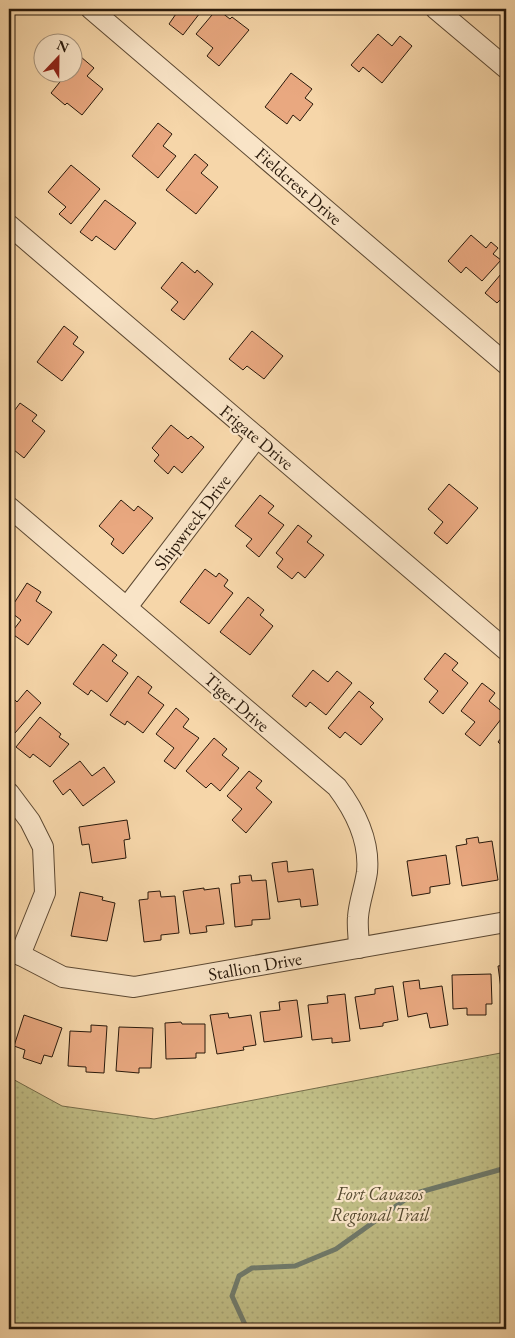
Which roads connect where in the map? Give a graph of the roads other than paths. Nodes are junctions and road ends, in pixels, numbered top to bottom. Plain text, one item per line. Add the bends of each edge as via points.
1 (91, 9) edge
2 (436, 9) edge
3 (506, 68) edge
4 (9, 225) edge
5 (506, 364) edge
6 (257, 437) junction
7 (9, 507) edge
8 (127, 607) junction
9 (506, 650) edge
10 (9, 793) edge
11 (506, 922) edge
12 (359, 948) junction
13 (14, 952) edge

1 - 5 street, Fieldcrest Drive
2 - 3 street
4 - 6 street, Frigate Drive
6 - 8 street, Shipwreck Drive
6 - 9 street, Frigate Drive
7 - 8 street, Tiger Drive
8 - 12 street, Tiger Drive via 337,787 348,802 365,846 367,871 358,918
10 - 13 street via 30,821 43,848 45,892
11 - 12 street, Stallion Drive
12 - 13 street, Stallion Drive via 134,987 63,977

